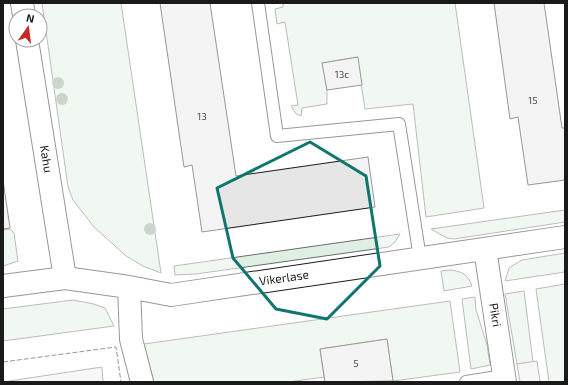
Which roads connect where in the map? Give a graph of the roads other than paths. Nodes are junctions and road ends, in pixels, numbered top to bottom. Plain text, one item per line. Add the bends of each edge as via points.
1 (258, 3) edge
2 (28, 48) edge
3 (565, 237) edge
4 (485, 249) junction
5 (420, 258) junction
6 (64, 278) junction
7 (3, 286) edge
8 (129, 287) junction
9 (505, 379) edge
10 (142, 382) edge
11 (466, 382) edge

1 - 5 lane via 277,136 399,124
2 - 6 street, Kahu
3 - 4 street, Vikerlase
4 - 5 street, Vikerlase
4 - 9 street, Pikri
5 - 8 street, Vikerlase via 171,294
6 - 7 street, Vikerlase
6 - 8 street, Vikerlase
8 - 10 street via 131,339
9 - 11 lane

